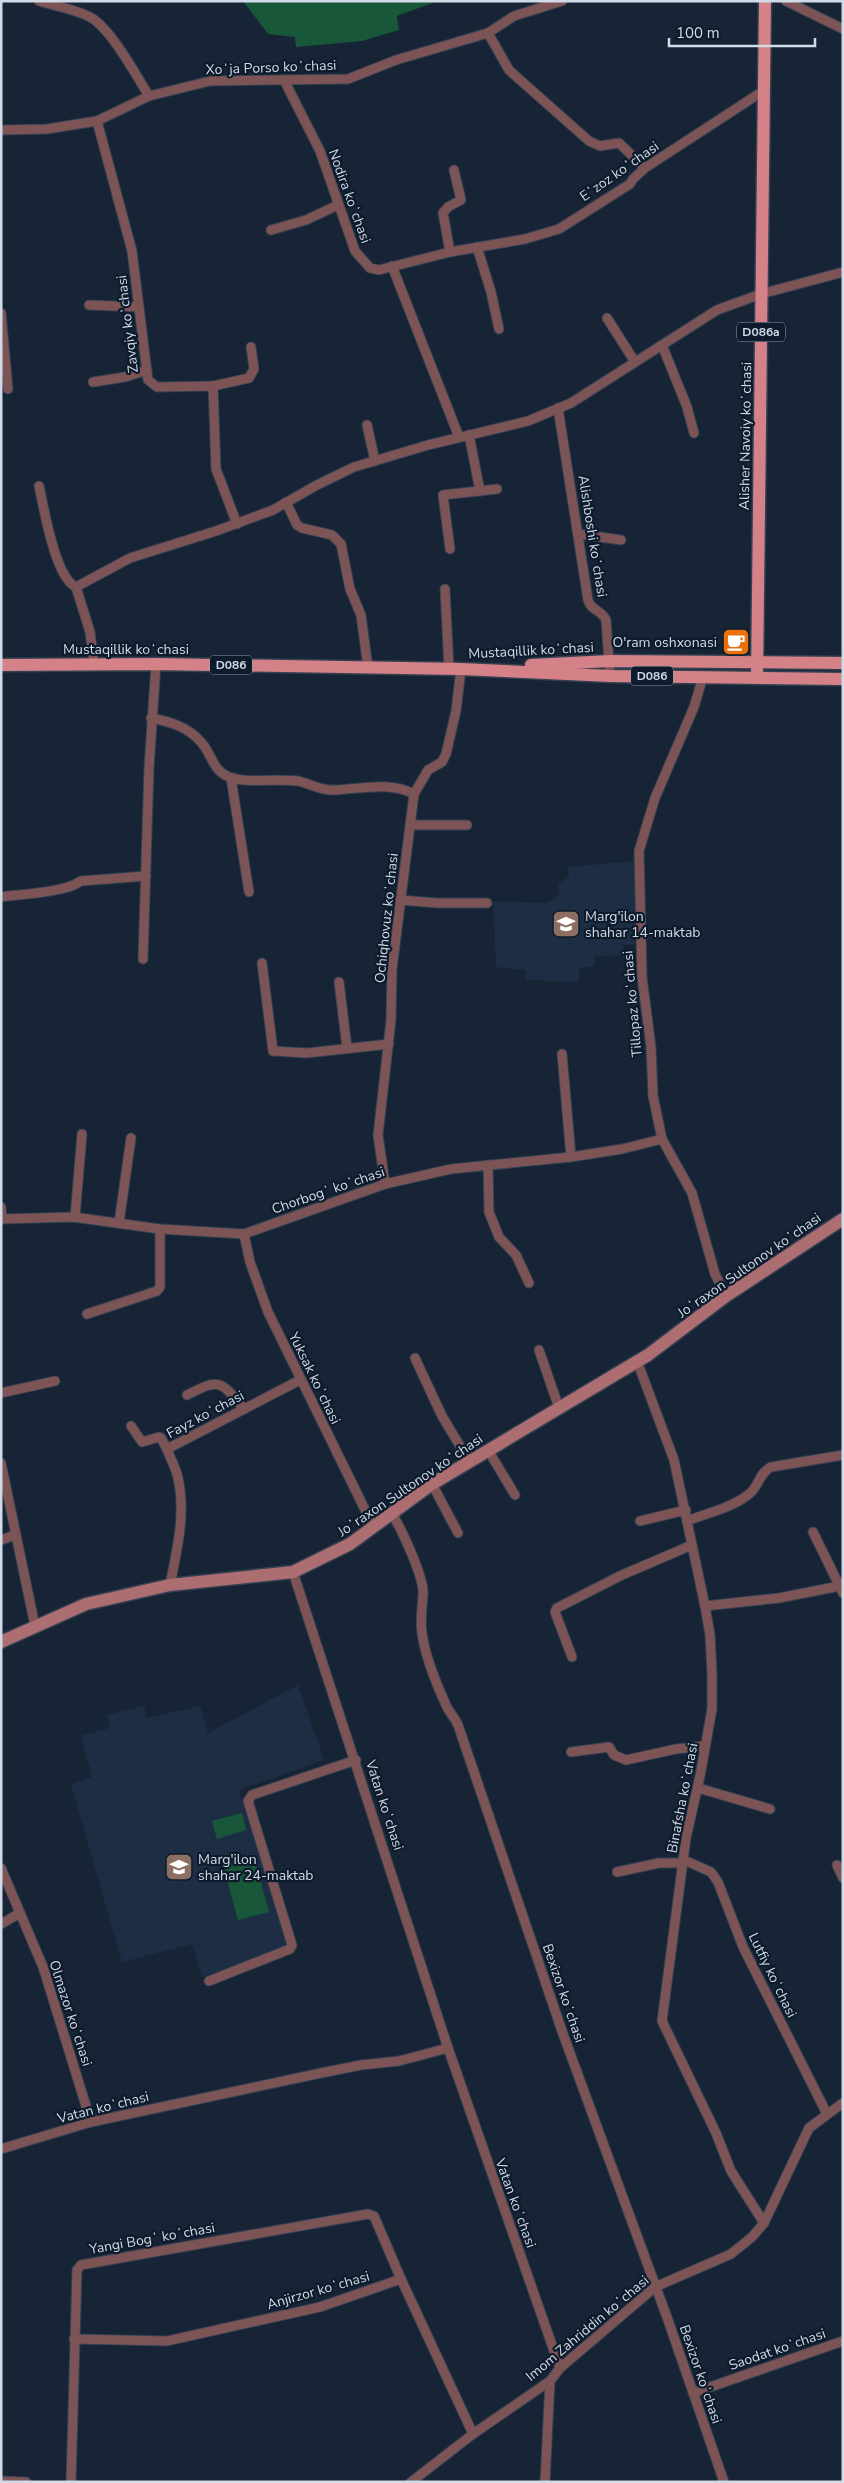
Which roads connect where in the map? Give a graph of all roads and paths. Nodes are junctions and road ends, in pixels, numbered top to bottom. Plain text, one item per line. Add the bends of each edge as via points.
1 (40, 1) edge
2 (562, 1) edge
3 (765, 1) edge
4 (786, 1) edge
5 (843, 29) edge
6 (488, 33) junction
7 (284, 80) junction
8 (763, 91) junction
9 (149, 96) junction
10 (97, 121) junction
11 (1, 130) edge
12 (645, 168) junction
13 (454, 170) dead end
14 (338, 205) junction
15 (271, 230) dead end
16 (477, 247) junction
17 (450, 252) junction
18 (392, 266) junction
19 (843, 272) edge
20 (761, 294) junction
21 (89, 305) dead end
22 (139, 307) junction
23 (1, 313) edge
24 (607, 318) dead end
25 (499, 329) dead end
26 (662, 345) junction
27 (251, 347) dead end
28 (634, 362) junction
29 (147, 370) junction
30 (93, 382) dead end
31 (213, 386) junction
32 (8, 389) dead end
33 (558, 408) junction
34 (367, 425) dead end
35 (694, 433) dead end
36 (464, 436) junction
37 (375, 461) junction
38 (39, 486) dead end
39 (497, 488) dead end
40 (480, 491) junction
41 (286, 502) junction
42 (236, 524) junction
43 (579, 534) junction
44 (621, 540) dead end
45 (450, 549) dead end
46 (76, 587) junction
47 (445, 589) dead end
48 (610, 661) junction
49 (757, 662) junction
50 (843, 663) edge
51 (94, 664) junction
52 (156, 664) junction
53 (1, 665) edge
54 (368, 668) junction
55 (455, 669) junction
56 (610, 676) junction
57 (703, 677) junction
58 (756, 677) junction
59 (843, 679) edge
60 (151, 718) junction
61 (231, 778) junction
62 (414, 794) junction
63 (410, 825) junction
64 (467, 826) dead end
65 (146, 876) junction
66 (250, 892) dead end
67 (1, 897) edge
68 (400, 900) junction
69 (487, 903) dead end
70 (143, 959) dead end
71 (262, 963) dead end
72 (339, 982) dead end
73 (388, 1044) junction
74 (347, 1048) junction
75 (562, 1054) dead end
76 (82, 1134) dead end
77 (130, 1138) dead end
78 (662, 1139) junction
79 (570, 1156) junction
80 (488, 1165) junction
81 (385, 1184) junction
82 (1, 1207) edge
83 (75, 1217) junction
84 (2, 1219) edge
85 (843, 1219) edge
86 (119, 1223) junction
87 (160, 1228) junction
88 (244, 1234) junction
89 (529, 1283) dead end
90 (726, 1296) junction
91 (87, 1314) dead end
92 (539, 1350) dead end
93 (415, 1358) dead end
94 (637, 1362) junction
95 (55, 1380) dead end
96 (300, 1380) junction
97 (3, 1390) edge
98 (187, 1396) dead end
99 (559, 1408) junction
100 (244, 1409) junction
101 (130, 1426) dead end
102 (166, 1449) junction
103 (488, 1450) junction
104 (843, 1456) edge
105 (469, 1461) junction
106 (1, 1463) edge
107 (432, 1484) junction
108 (515, 1495) dead end
109 (686, 1510) junction
110 (392, 1514) junction
111 (640, 1521) dead end
112 (687, 1521) junction
113 (374, 1528) junction
114 (813, 1532) dead end
115 (458, 1533) dead end
116 (15, 1535) junction
117 (1, 1540) edge
118 (692, 1545) junction
119 (293, 1572) junction
120 (170, 1585) junction
121 (841, 1590) edge
122 (705, 1606) junction
123 (35, 1626) junction
124 (1, 1642) edge
125 (572, 1657) dead end
126 (705, 1746) junction
127 (571, 1752) dead end
128 (356, 1760) junction
129 (698, 1788) junction
130 (770, 1809) dead end
131 (684, 1862) junction
132 (837, 1865) dead end
133 (1, 1868) edge
134 (617, 1872) dead end
135 (843, 1878) edge
136 (20, 1913) junction
137 (1, 1924) edge
138 (209, 1981) dead end
139 (448, 2048) junction
140 (843, 2103) edge
141 (827, 2114) junction
142 (91, 2122) junction
143 (1, 2149) edge
144 (764, 2223) junction
145 (401, 2279) junction
146 (655, 2287) junction
147 (74, 2339) junction
148 (843, 2340) edge
149 (560, 2368) junction
150 (550, 2381) junction
151 (692, 2393) junction
152 (473, 2434) junction
153 (1, 2481) edge
154 (26, 2482) edge
155 (71, 2482) edge
156 (412, 2482) edge
157 (545, 2482) edge
158 (724, 2482) edge

1 - 9 street via 97,21
2 - 6 street, Xoʻja Porso koʻchasi via 514,16
3 - 8 main road, Alisher Navoiy koʻchasi / D086a
4 - 5 street
6 - 7 street, Xoʻja Porso koʻchasi via 396,60 348,79
6 - 12 street via 509,70 589,141 600,146 619,143
7 - 9 street, Xoʻja Porso koʻchasi via 210,81
7 - 14 street, Nodira koʻchasi via 320,152
8 - 12 street, Eʻzoz koʻchasi
8 - 20 main road, Alisher Navoiy koʻchasi / D086a
9 - 10 street
10 - 11 street via 47,130
10 - 22 street, Zavqiy koʻchasi via 132,251
12 - 16 street, Eʻzoz koʻchasi via 630,184 558,229 525,239
13 - 17 street via 461,200 448,207 443,216
14 - 15 street via 306,220
14 - 18 street, Nodira koʻchasi via 359,258 370,268 379,270
16 - 17 street, Eʻzoz koʻchasi
16 - 25 street
17 - 18 street, Eʻzoz koʻchasi
18 - 36 street
19 - 20 street
20 - 26 street via 716,310
20 - 49 main road, Alisher Navoiy koʻchasi / D086a
21 - 22 street
22 - 29 street, Zavqiy koʻchasi
23 - 32 street
24 - 28 street
26 - 28 street
26 - 35 street
27 - 31 street, Zavqiy koʻchasi via 254,369 249,378
28 - 33 street
29 - 30 street
29 - 31 street, Zavqiy koʻchasi via 148,380 157,387
31 - 42 street via 216,469
33 - 36 street via 528,421
33 - 43 street, Alishboshi koʻchasi
34 - 37 street
36 - 37 street
36 - 40 street
37 - 41 street via 354,467
38 - 46 street via 63,575
39 - 40 street
40 - 45 street via 443,495
41 - 42 street
41 - 54 street via 297,525 332,535 341,544 350,589 361,616
42 - 46 street via 130,558
43 - 44 street
43 - 48 street, Alishboshi koʻchasi via 589,604 606,620
46 - 51 street via 90,632
47 - 55 street, Ochiqhovuz koʻchasi
48 - 49 main road, Mustaqillik koʻchasi / D086
48 - 55 main road, Mustaqillik koʻchasi / D086
48 - 56 street, Alishboshi koʻchasi
49 - 50 main road, Mustaqillik koʻchasi / D086
49 - 58 main road, D086a
51 - 52 main road, Mustaqillik koʻchasi / D086
51 - 53 main road, Mustaqillik koʻchasi / D086
52 - 54 main road, Mustaqillik koʻchasi / D086
52 - 60 street
54 - 55 main road, Mustaqillik koʻchasi / D086
55 - 56 main road, Mustaqillik koʻchasi / D086
55 - 62 street, Ochiqhovuz koʻchasi via 456,711 446,754 442,762 428,770
56 - 57 main road, Mustaqillik koʻchasi / D086
57 - 58 main road, Mustaqillik koʻchasi / D086
57 - 78 street, Tillopaz koʻchasi via 655,798 639,851 642,977 651,1047 653,1096
58 - 59 main road, Mustaqillik koʻchasi / D086
60 - 61 street via 180,725 201,742 220,772
60 - 65 street
61 - 62 street via 299,782 317,789 395,788
61 - 66 street
62 - 63 street, Ochiqhovuz koʻchasi
63 - 64 street
63 - 68 street, Ochiqhovuz koʻchasi
65 - 67 street via 82,881
65 - 70 street
68 - 69 street
68 - 73 street, Ochiqhovuz koʻchasi
71 - 74 street via 272,1051 307,1053
72 - 74 street
73 - 74 street
73 - 81 street, Ochiqhovuz koʻchasi via 378,1135
75 - 79 street
76 - 83 street
77 - 86 street
78 - 79 street, Chorbogʻ koʻchasi via 622,1149
78 - 90 street, Tillopaz koʻchasi via 692,1193 715,1274
79 - 80 street, Chorbogʻ koʻchasi
80 - 81 street, Chorbogʻ koʻchasi via 451,1168
80 - 89 street via 489,1212 499,1237 516,1255
81 - 88 street, Chorbogʻ koʻchasi
82 - 84 street
83 - 84 street, Chorbogʻ koʻchasi
83 - 86 street, Chorbogʻ koʻchasi
85 - 90 street, Joʻraxon Sultonov koʻchasi
86 - 87 street, Chorbogʻ koʻchasi
87 - 88 street, Chorbogʻ koʻchasi
87 - 91 street via 160,1287 157,1291
88 - 96 street, Yuksak koʻchasi via 268,1312
90 - 94 street, Joʻraxon Sultonov koʻchasi
92 - 99 street
93 - 105 street via 442,1416
94 - 99 street, Joʻraxon Sultonov koʻchasi
94 - 109 street, Binafsha koʻchasi via 674,1460
95 - 97 street
96 - 100 street, Fayz koʻchasi
96 - 113 street, Yuksak koʻchasi
98 - 100 street via 211,1383 219,1384
99 - 103 street, Joʻraxon Sultonov koʻchasi
100 - 102 street, Fayz koʻchasi
101 - 102 street via 142,1442 159,1437
102 - 120 street, Fayz koʻchasi via 178,1477 181,1507 181,1527
103 - 105 street, Joʻraxon Sultonov koʻchasi
103 - 108 street
104 - 112 street via 771,1467 763,1472 746,1497
105 - 107 street, Joʻraxon Sultonov koʻchasi
106 - 116 street
107 - 110 street, Joʻraxon Sultonov koʻchasi
107 - 115 street
109 - 111 street
109 - 112 street, Binafsha koʻchasi
110 - 113 street, Joʻraxon Sultonov koʻchasi
110 - 146 street, Bexizor koʻchasi via 400,1525 423,1591 420,1604 422,1634 430,1662 446,1706 458,1725 563,2034
112 - 118 street, Binafsha koʻchasi
113 - 119 street, Joʻraxon Sultonov koʻchasi via 350,1544
114 - 121 street
116 - 117 street
116 - 123 street
118 - 122 street, Binafsha koʻchasi
118 - 125 street via 557,1608 555,1612
119 - 120 street, Joʻraxon Sultonov koʻchasi
119 - 128 street, Vatan koʻchasi
120 - 123 street, Joʻraxon Sultonov koʻchasi via 86,1604
121 - 122 street
122 - 126 street, Binafsha koʻchasi via 710,1635 712,1709
123 - 124 street, Joʻraxon Sultonov koʻchasi
126 - 127 street via 626,1760 614,1754 609,1747
126 - 129 street, Binafsha koʻchasi
128 - 138 street via 252,1795 248,1801 292,1945 290,1949
128 - 139 street, Vatan koʻchasi
129 - 130 street
129 - 131 street, Binafsha koʻchasi
131 - 134 street via 659,1863
131 - 141 street, Lutfiy koʻchasi via 710,1872 718,1882 743,1947
131 - 144 street, Binafsha koʻchasi via 662,2021 731,2171
132 - 135 street
133 - 136 street, Olmazor koʻchasi
136 - 137 street
136 - 142 street, Olmazor koʻchasi via 43,1967
139 - 142 street, Vatan koʻchasi via 399,2061 321,2072
139 - 149 street, Vatan koʻchasi
140 - 141 street, Imom Zahriddin koʻchasi
141 - 144 street, Imom Zahriddin koʻchasi via 809,2128
142 - 143 street, Vatan koʻchasi
144 - 146 street, Imom Zahriddin koʻchasi via 731,2254
145 - 147 street, Anjirzor koʻchasi via 320,2307 167,2341
145 - 147 street, Yangi Bogʻ koʻchasi via 374,2216 368,2214 90,2263 81,2265 77,2270
145 - 152 street
146 - 149 street, Imom Zahriddin koʻchasi
146 - 151 street, Bexizor koʻchasi
147 - 155 street, Yangi Bogʻ koʻchasi
148 - 151 street, Saodat koʻchasi
149 - 150 street, Imom Zahriddin koʻchasi
150 - 152 street, Imom Zahriddin koʻchasi
150 - 157 street
151 - 158 street, Bexizor koʻchasi
152 - 156 street, Imom Zahriddin koʻchasi
153 - 154 street

